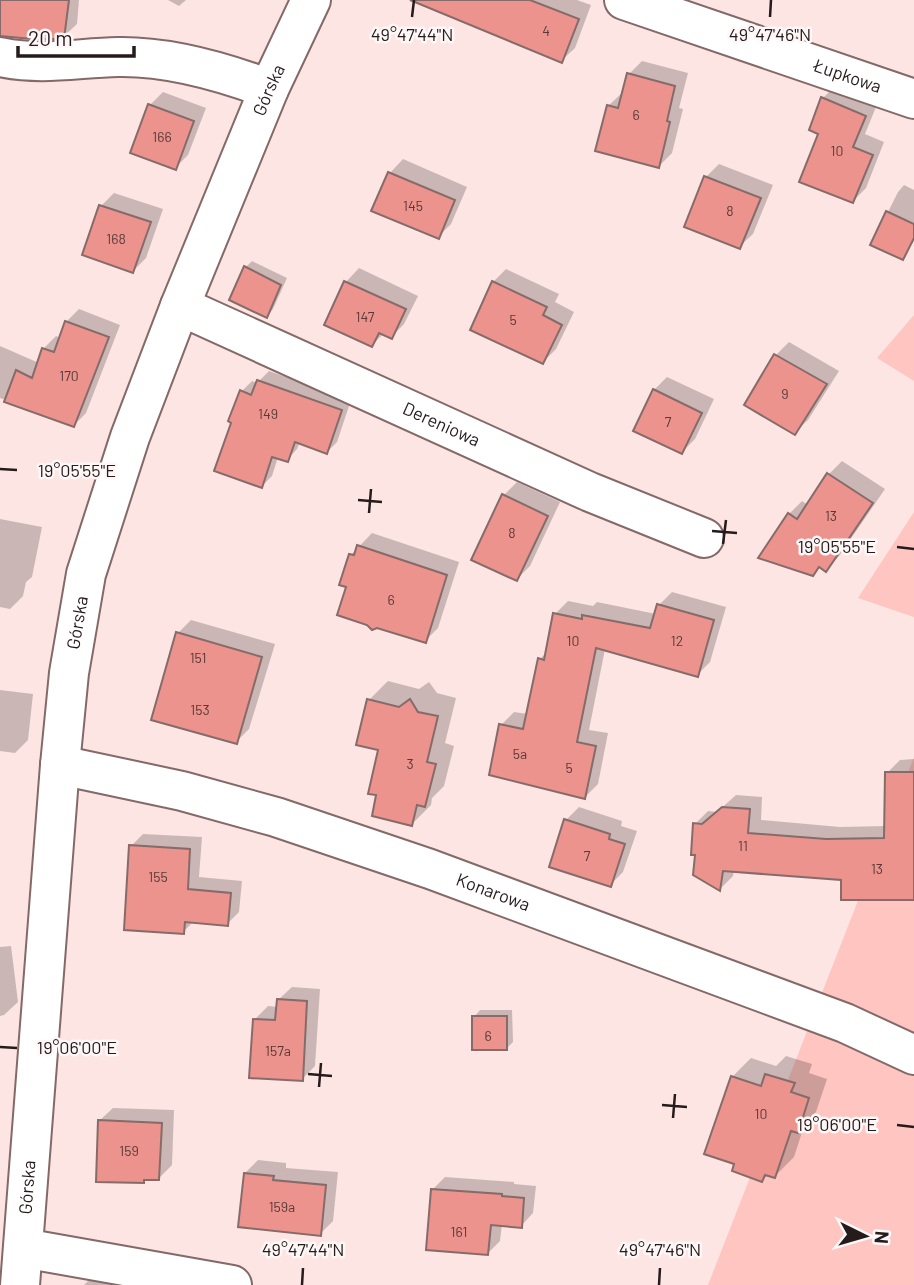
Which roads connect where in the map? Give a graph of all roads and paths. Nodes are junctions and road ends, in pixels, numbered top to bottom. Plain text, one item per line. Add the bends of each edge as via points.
1 (311, 0) edge
2 (624, 0) edge
3 (0, 57) edge
4 (269, 89) junction
5 (914, 99) edge
6 (180, 306) junction
7 (704, 538) dead end
8 (60, 765) junction
9 (914, 1055) edge
10 (23, 1248) junction
11 (20, 1285) edge
12 (232, 1285) edge

1 - 4 street, Górska
2 - 5 street, Łupkowa
3 - 4 street via 34,62 143,58 226,74
4 - 6 street, Górska
6 - 7 street, Dereniowa via 590,492
6 - 8 street, Górska via 130,437 86,574
8 - 9 street, Konarowa via 276,817 845,1023
8 - 10 street, Górska
10 - 11 street, Górska
10 - 12 street

